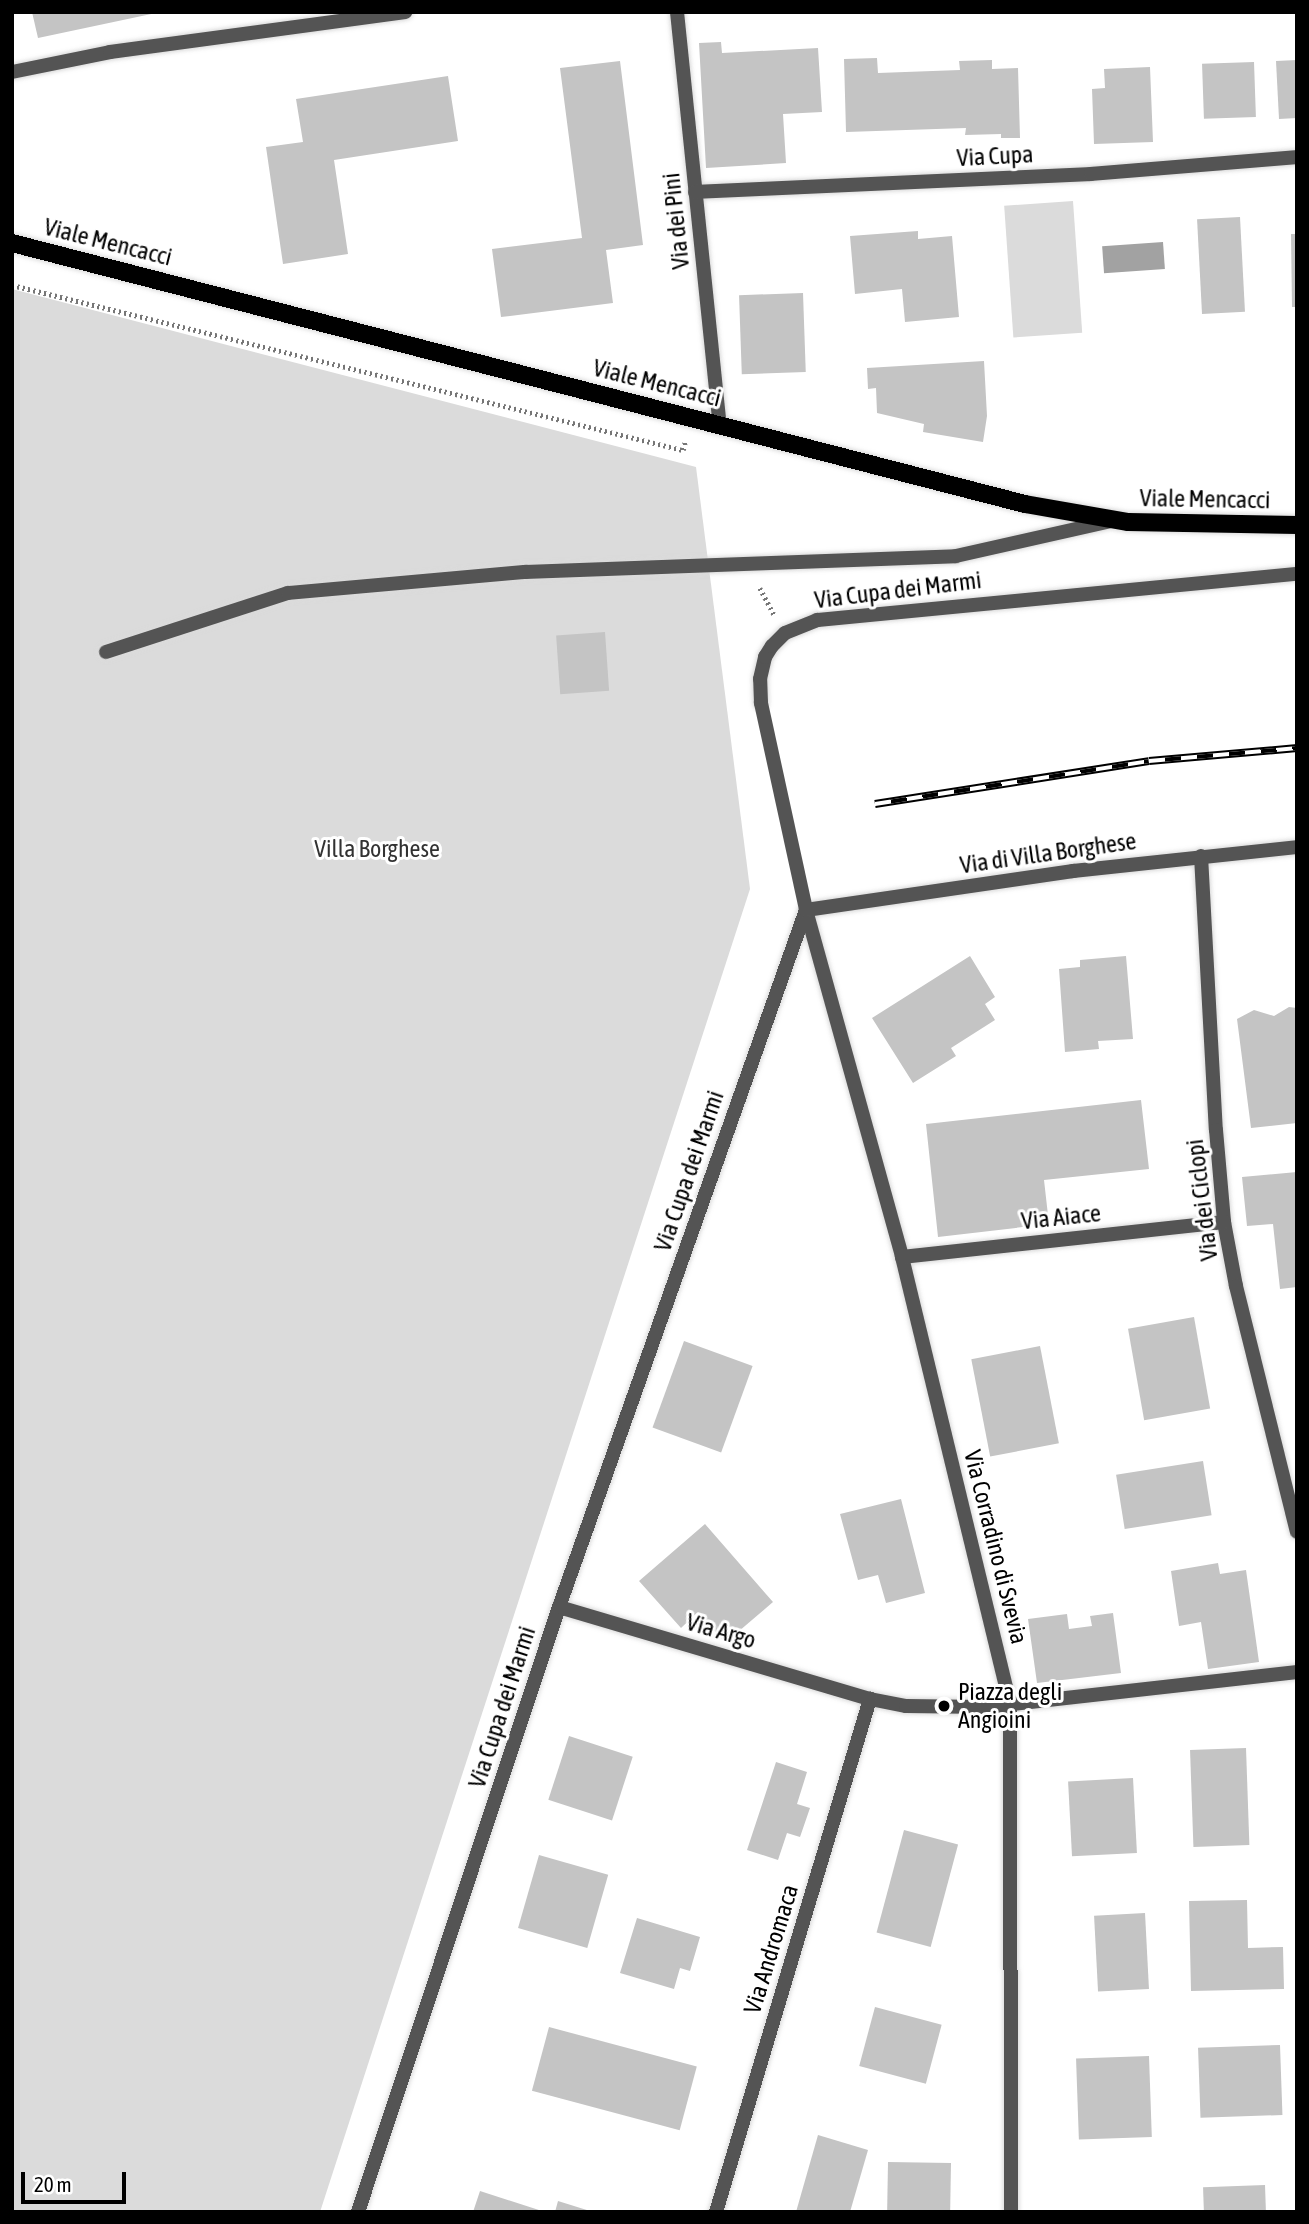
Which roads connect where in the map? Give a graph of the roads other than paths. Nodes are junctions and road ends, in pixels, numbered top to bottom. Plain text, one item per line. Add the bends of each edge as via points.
1 (405, 12) edge
2 (677, 12) edge
3 (12, 72) edge
4 (1297, 157) edge
5 (695, 192) junction
6 (12, 243) edge
7 (720, 425) junction
8 (1113, 520) junction
9 (1297, 525) edge
10 (1297, 574) edge
11 (106, 652) dead end
12 (1297, 847) edge
13 (1201, 856) junction
14 (806, 910) junction
15 (1224, 1222) junction
16 (902, 1257) junction
17 (1296, 1526) edge
18 (559, 1607) junction
19 (1297, 1672) edge
20 (870, 1699) junction
21 (1010, 1704) junction
22 (358, 2212) edge
23 (716, 2212) edge
24 (1012, 2212) edge

1 - 3 street via 110,52
2 - 5 street, Via dei Pini
4 - 5 street, Via Cupa via 1091,174
5 - 7 street, Via dei Pini
6 - 7 main road, Viale Mencacci
7 - 8 main road, Viale Mencacci via 982,494
8 - 9 main road, Viale Mencacci
8 - 11 street via 956,556 524,572 288,593
10 - 14 street, Via Cupa dei Marmi, bridge via 834,617 785,633 765,657 761,703
12 - 13 street, Via di Villa Borghese
13 - 14 street, Via di Villa Borghese
13 - 15 street, Via dei Ciclopi
14 - 16 street, Via Corradino di Svevia
14 - 18 street, Via Cupa dei Marmi
15 - 16 street, Via Aiace
15 - 17 street, Via dei Ciclopi
16 - 21 street, Via Corradino di Svevia
18 - 20 street, Via Argo
18 - 22 street, Via Cupa dei Marmi
19 - 21 street
20 - 21 street via 937,1707
20 - 23 street, Via Andromaca
21 - 24 street, Via Corradino di Svevia

